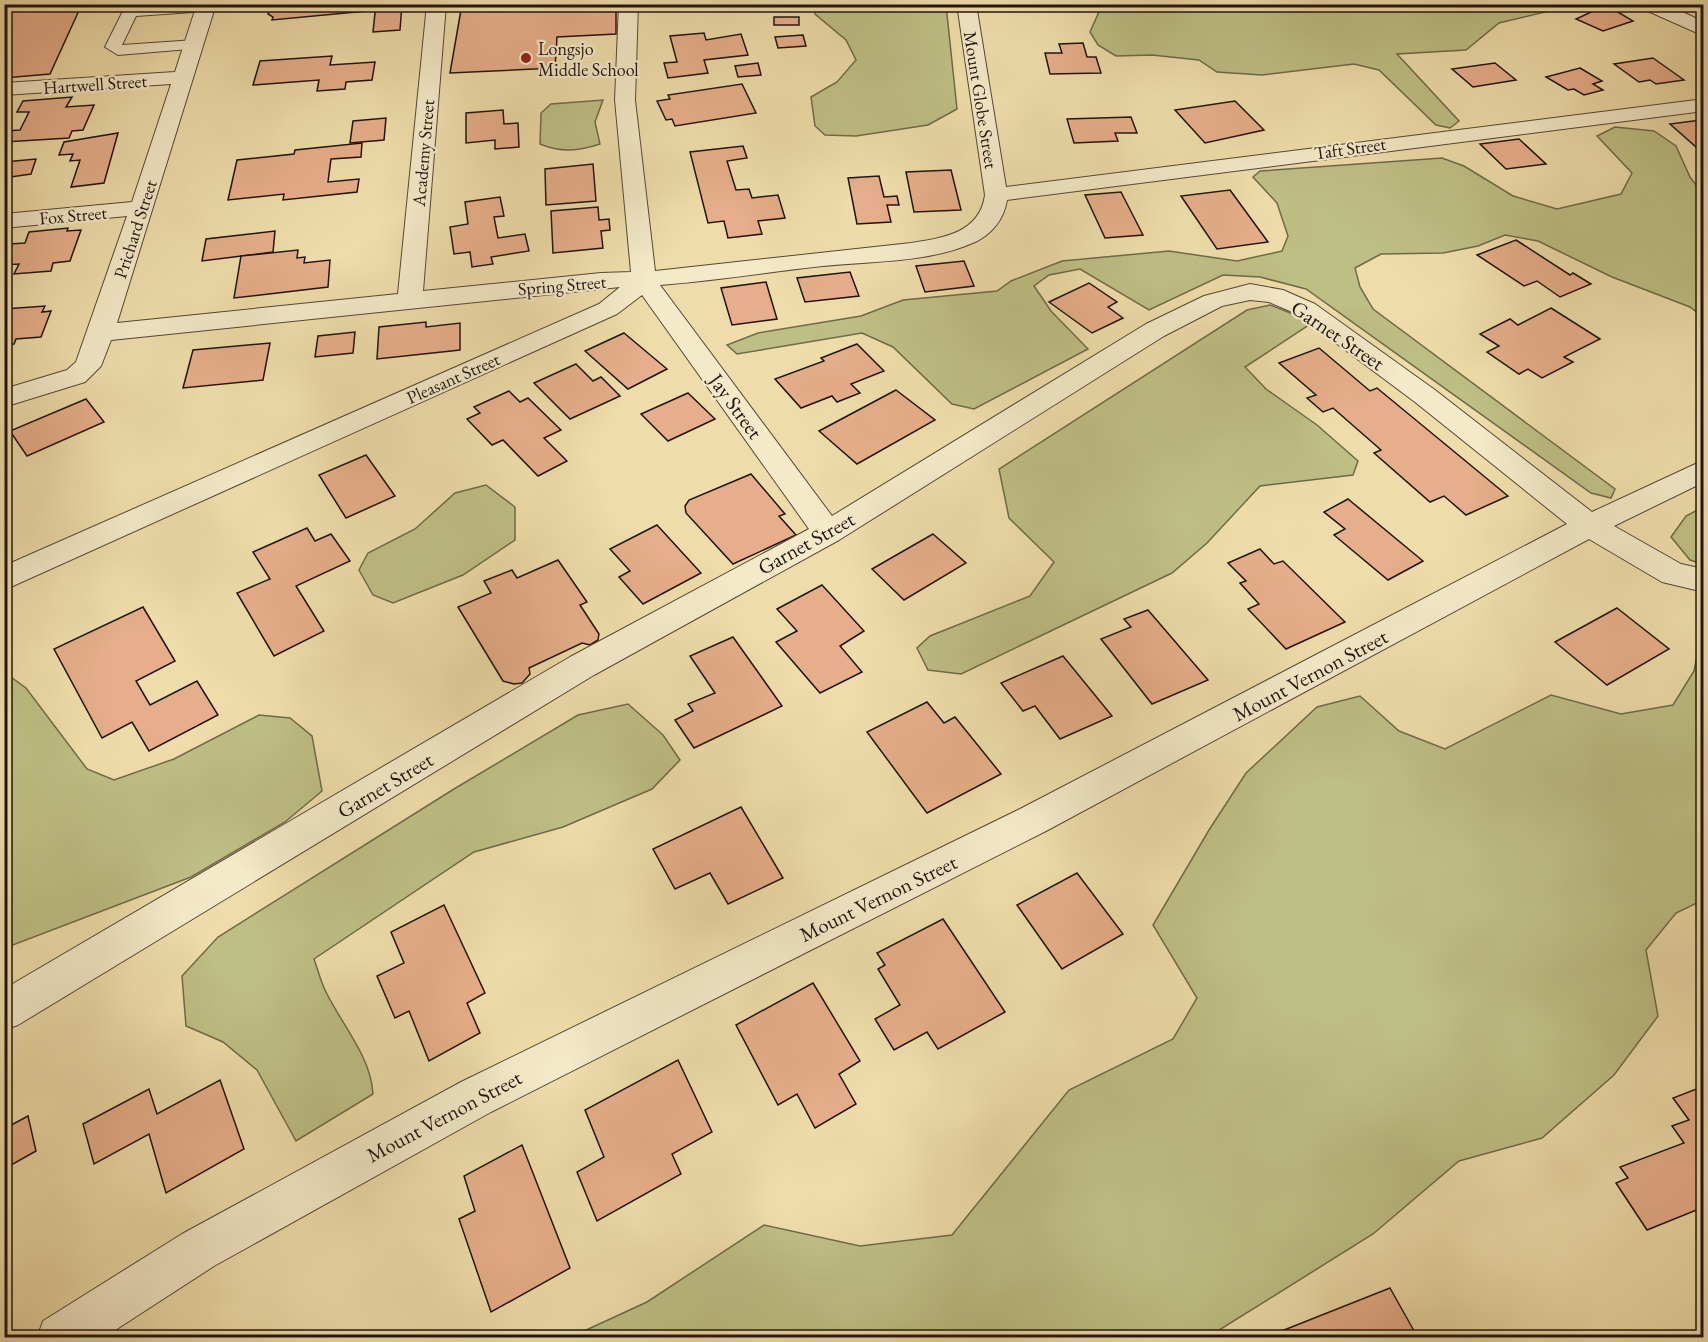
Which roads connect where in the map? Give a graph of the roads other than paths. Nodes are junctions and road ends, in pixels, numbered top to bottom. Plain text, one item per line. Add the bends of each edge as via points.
1 (437, 4) edge
2 (629, 4) edge
3 (966, 4) edge
4 (1648, 4) edge
5 (207, 5) edge
6 (1704, 30) edge
7 (195, 45) junction
8 (185, 77) junction
9 (4, 90) edge
10 (1704, 105) edge
11 (996, 195) junction
12 (141, 208) junction
13 (4, 221) edge
14 (644, 281) junction
15 (410, 301) junction
16 (101, 333) junction
17 (6, 397) edge
18 (1704, 470) edge
19 (1589, 526) junction
20 (828, 532) junction
21 (4, 579) edge
22 (1704, 581) edge
23 (4, 1011) edge
24 (60, 1338) edge

1 - 15 street, Academy Street
2 - 14 street via 625,100
3 - 11 street, Mount Globe Street
4 - 6 street
5 - 7 street, Prichard Street
5 - 7 lane via 130,12 113,47 118,50
7 - 8 street, Prichard Street
8 - 9 street, Hartwell Street
8 - 12 street, Prichard Street
10 - 11 street, Taft Street
11 - 14 street, Spring Street via 996,209 985,226 947,243
12 - 13 street, Fox Street
12 - 16 street, Prichard Street
14 - 15 street, Spring Street via 601,280
14 - 20 street, Jay Street
14 - 21 street, Pleasant Street via 609,309
15 - 16 street, Spring Street
16 - 17 street, Prichard Street via 88,366 76,376
18 - 19 street, Mount Vernon Street
19 - 20 street, Garnet Street via 1319,318 1292,301 1250,292 1213,301 1155,330
19 - 22 street, Garnet Street via 1673,574
19 - 24 street, Mount Vernon Street via 1033,820 476,1097 198,1250
20 - 23 street, Garnet Street via 582,666

